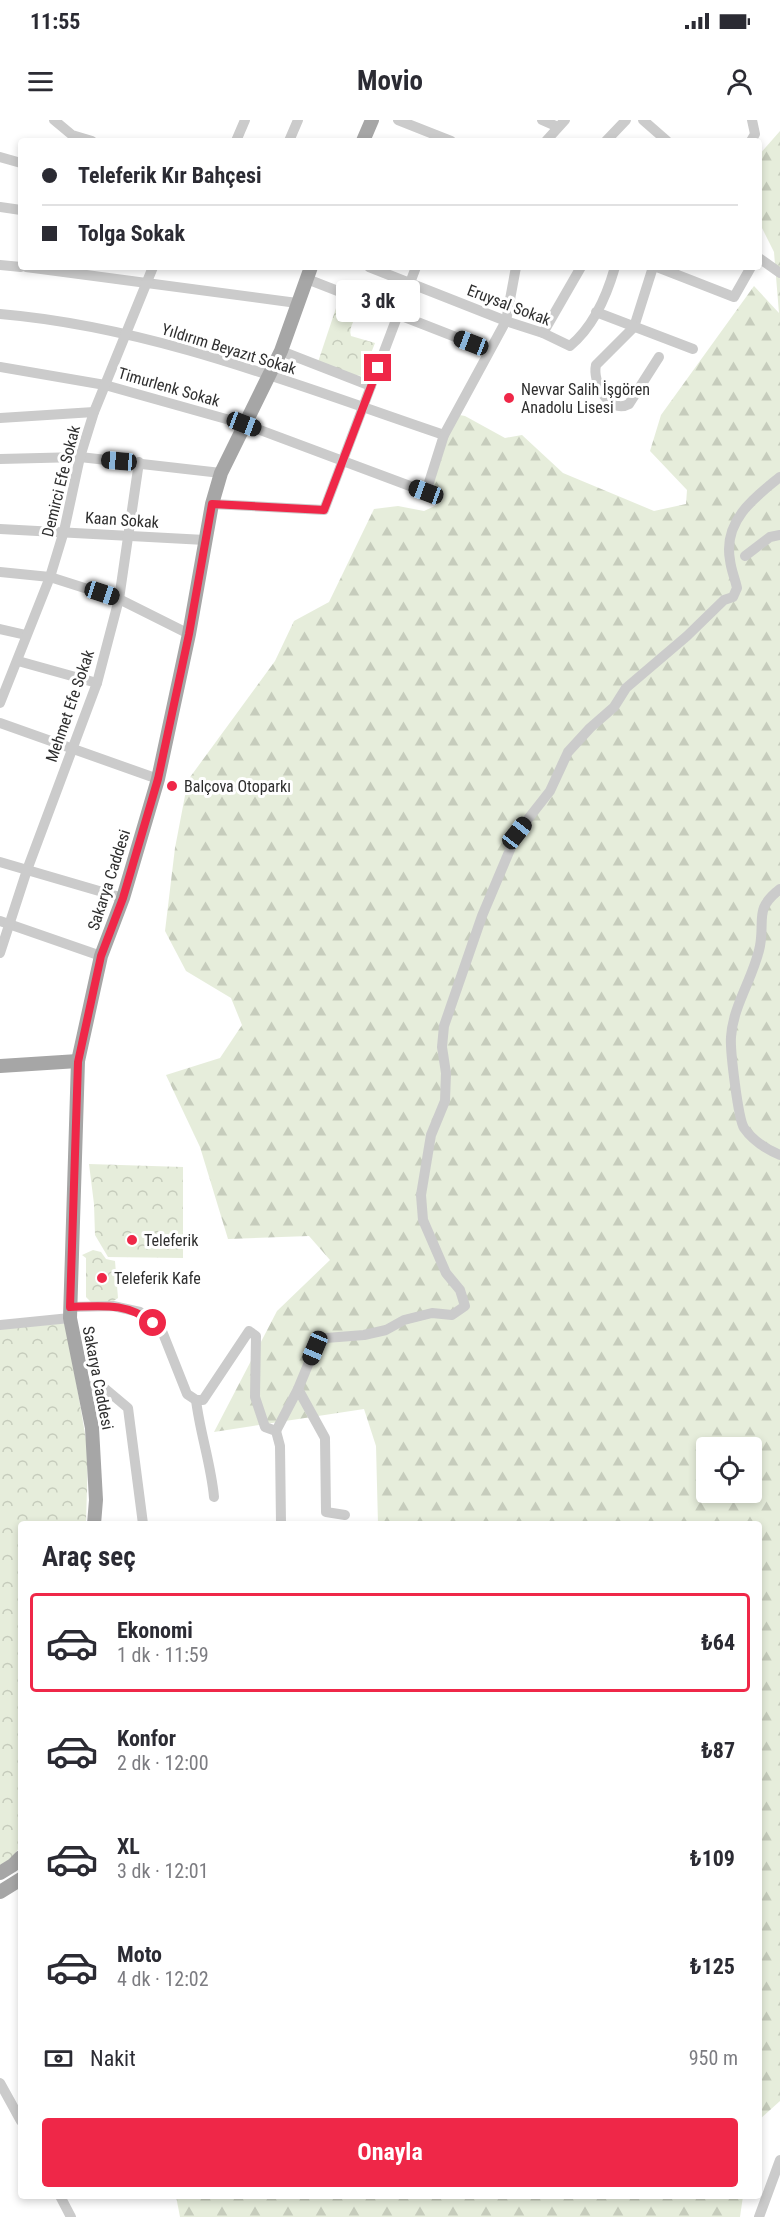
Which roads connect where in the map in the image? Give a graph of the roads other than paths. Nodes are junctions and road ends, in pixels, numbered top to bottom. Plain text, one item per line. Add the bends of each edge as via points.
1 (54, 120) edge
2 (244, 120) edge
3 (298, 120) edge
4 (372, 120) edge
5 (398, 120) edge
6 (542, 120) edge
7 (626, 120) edge
8 (643, 120) edge
9 (752, 120) edge
10 (561, 123) edge
11 (82, 138) edge
12 (237, 138) edge
13 (290, 138) edge
14 (364, 138) edge
15 (443, 138) edge
16 (548, 138) edge
17 (609, 138) edge
18 (664, 138) edge
19 (753, 138) edge
20 (0, 157) edge
21 (18, 162) edge
22 (0, 207) edge
23 (18, 210) edge
24 (762, 260) edge
25 (0, 265) edge
26 (18, 267) edge
27 (50, 270) edge
28 (152, 270) edge
29 (377, 270) edge
30 (415, 270) edge
31 (515, 270) edge
32 (579, 270) edge
33 (614, 270) edge
34 (654, 270) edge
35 (663, 270) edge
36 (749, 270) edge
37 (309, 273) edge
38 (780, 273) edge
39 (147, 282) junction
40 (410, 283) junction
41 (297, 303) junction
42 (596, 312) junction
43 (0, 314) edge
44 (398, 315) junction
45 (506, 321) junction
46 (634, 327) junction
47 (128, 333) junction
48 (543, 333) junction
49 (693, 349) dead end
50 (489, 350) junction
51 (281, 351) junction
52 (659, 357) dead end
53 (0, 367) edge
54 (268, 375) junction
55 (105, 385) junction
56 (371, 386) junction
57 (362, 407) junction
58 (94, 412) junction
59 (0, 418) edge
60 (244, 424) junction
61 (444, 435) junction
62 (80, 457) junction
63 (0, 459) edge
64 (139, 462) junction
65 (344, 462) junction
66 (221, 473) junction
67 (780, 477) edge
68 (212, 504) junction
69 (0, 529) edge
70 (64, 531) junction
71 (780, 535) edge
72 (128, 536) junction
73 (205, 540) junction
74 (745, 556) dead end
75 (0, 572) edge
76 (50, 577) junction
77 (119, 599) junction
78 (0, 629) edge
79 (189, 634) junction
80 (26, 635) junction
81 (18, 661) junction
82 (97, 682) junction
83 (0, 703) edge
84 (0, 723) edge
85 (70, 749) junction
86 (158, 779) junction
87 (0, 862) edge
88 (27, 870) junction
89 (780, 889) edge
90 (123, 898) junction
91 (5, 923) edge
92 (0, 952) edge
93 (101, 956) junction
94 (78, 1062) junction
95 (0, 1066) edge
96 (780, 1155) edge
97 (70, 1313) junction
98 (0, 1324) edge
99 (83, 1386) junction
100 (298, 1389) junction
101 (196, 1400) junction
102 (276, 1431) junction
103 (214, 1497) dead end
104 (345, 1515) dead end
105 (94, 1521) edge
106 (143, 1521) edge
107 (281, 1521) edge
108 (18, 1860) edge
109 (0, 1873) edge
110 (18, 1881) edge
111 (0, 1892) edge
112 (0, 2083) edge
113 (18, 2116) edge
114 (780, 2160) edge
115 (62, 2199) edge
116 (71, 2217) edge
117 (759, 2217) edge

1 - 11 street
2 - 12 street
3 - 13 street
4 - 14 main road
5 - 15 street
6 - 10 street
7 - 17 street
8 - 18 street
9 - 19 street via 756,134
10 - 16 street
20 - 21 street
22 - 23 street
24 - 38 street
25 - 26 street
27 - 39 street
28 - 39 street, Demirci Efe Sokak
29 - 40 street, Eruysal Sokak
30 - 40 street
31 - 45 street
32 - 48 street
33 - 42 street
34 - 46 street
35 - 36 street via 734,297
37 - 41 main road, Sakarya Caddesi
37 - 44 street
39 - 41 street
39 - 47 street, Demirci Efe Sokak
40 - 44 street
40 - 45 street, Eruysal Sokak
41 - 51 main road, Sakarya Caddesi
42 - 46 street
42 - 48 street, Eruysal Sokak via 583,335 570,346
43 - 47 street, Yıldırım Beyazıt Sokak
44 - 50 street
44 - 56 street
45 - 48 street, Eruysal Sokak
45 - 50 street
46 - 49 street
46 - 52 street via 596,365 595,373 606,398 619,406 629,404
47 - 54 street, Yıldırım Beyazıt Sokak
47 - 55 street, Demirci Efe Sokak
50 - 61 street
51 - 54 main road, Sakarya Caddesi
51 - 56 street
53 - 55 street, Timurlenk Sokak
54 - 57 street, Yıldırım Beyazıt Sokak
54 - 60 main road, Sakarya Caddesi
55 - 58 street, Demirci Efe Sokak
55 - 60 street, Timurlenk Sokak
56 - 57 street
57 - 61 street, Yıldırım Beyazıt Sokak
57 - 65 street
58 - 59 street
58 - 62 street, Demirci Efe Sokak
60 - 65 street, Timurlenk Sokak
60 - 66 main road, Sakarya Caddesi
61 - 65 street, Timurlenk Sokak via 426,492
62 - 63 street
62 - 64 street
62 - 70 street, Demirci Efe Sokak
64 - 66 street
64 - 72 street, Mehmet Efe Sokak
65 - 68 street via 324,510
66 - 68 main road, Sakarya Caddesi
67 - 100 street via 736,518 729,541 737,588 733,597 724,600 626,688 614,707 568,752 550,791 517,833 482,916 444,1026 445,1101 431,1135 422,1195 423,1220 465,1306 452,1315 432,1312 386,1330 326,1338 315,1348
68 - 73 main road, Sakarya Caddesi
69 - 70 street, Kaan Sokak
70 - 72 street, Kaan Sokak
70 - 76 street, Demirci Efe Sokak
71 - 74 street via 770,537
72 - 73 street, Kaan Sokak
72 - 77 street, Mehmet Efe Sokak
73 - 79 main road, Sakarya Caddesi
75 - 76 street
76 - 77 street
76 - 80 street, Demirci Efe Sokak
77 - 79 street
77 - 82 street, Mehmet Efe Sokak
78 - 80 street
79 - 86 main road, Sakarya Caddesi
80 - 81 street, Demirci Efe Sokak
81 - 82 street
81 - 83 street, Demirci Efe Sokak
82 - 85 street, Mehmet Efe Sokak
84 - 85 street
85 - 86 street
85 - 88 street, Mehmet Efe Sokak
86 - 90 main road, Sakarya Caddesi
87 - 88 street
88 - 90 street
88 - 91 street, Mehmet Efe Sokak
89 - 96 street via 767,900 760,917 760,945 731,1037 744,1127 764,1148
90 - 93 main road, Sakarya Caddesi
91 - 92 street, Mehmet Efe Sokak
91 - 93 street
93 - 94 main road, Sakarya Caddesi
94 - 95 main road
94 - 97 main road, Sakarya Caddesi
97 - 98 street
97 - 99 main road, Sakarya Caddesi
97 - 101 street via 112,1306 140,1312 162,1331 187,1394
99 - 105 main road, Sakarya Caddesi via 92,1428
99 - 106 street via 103,1387 128,1408
100 - 102 street
100 - 104 street via 325,1438 326,1512
101 - 102 street via 203,1400 249,1331 256,1336 255,1397 265,1427
101 - 103 street
102 - 107 street via 280,1446
108 - 109 main road
110 - 111 main road
112 - 113 street
114 - 117 street
115 - 116 street

